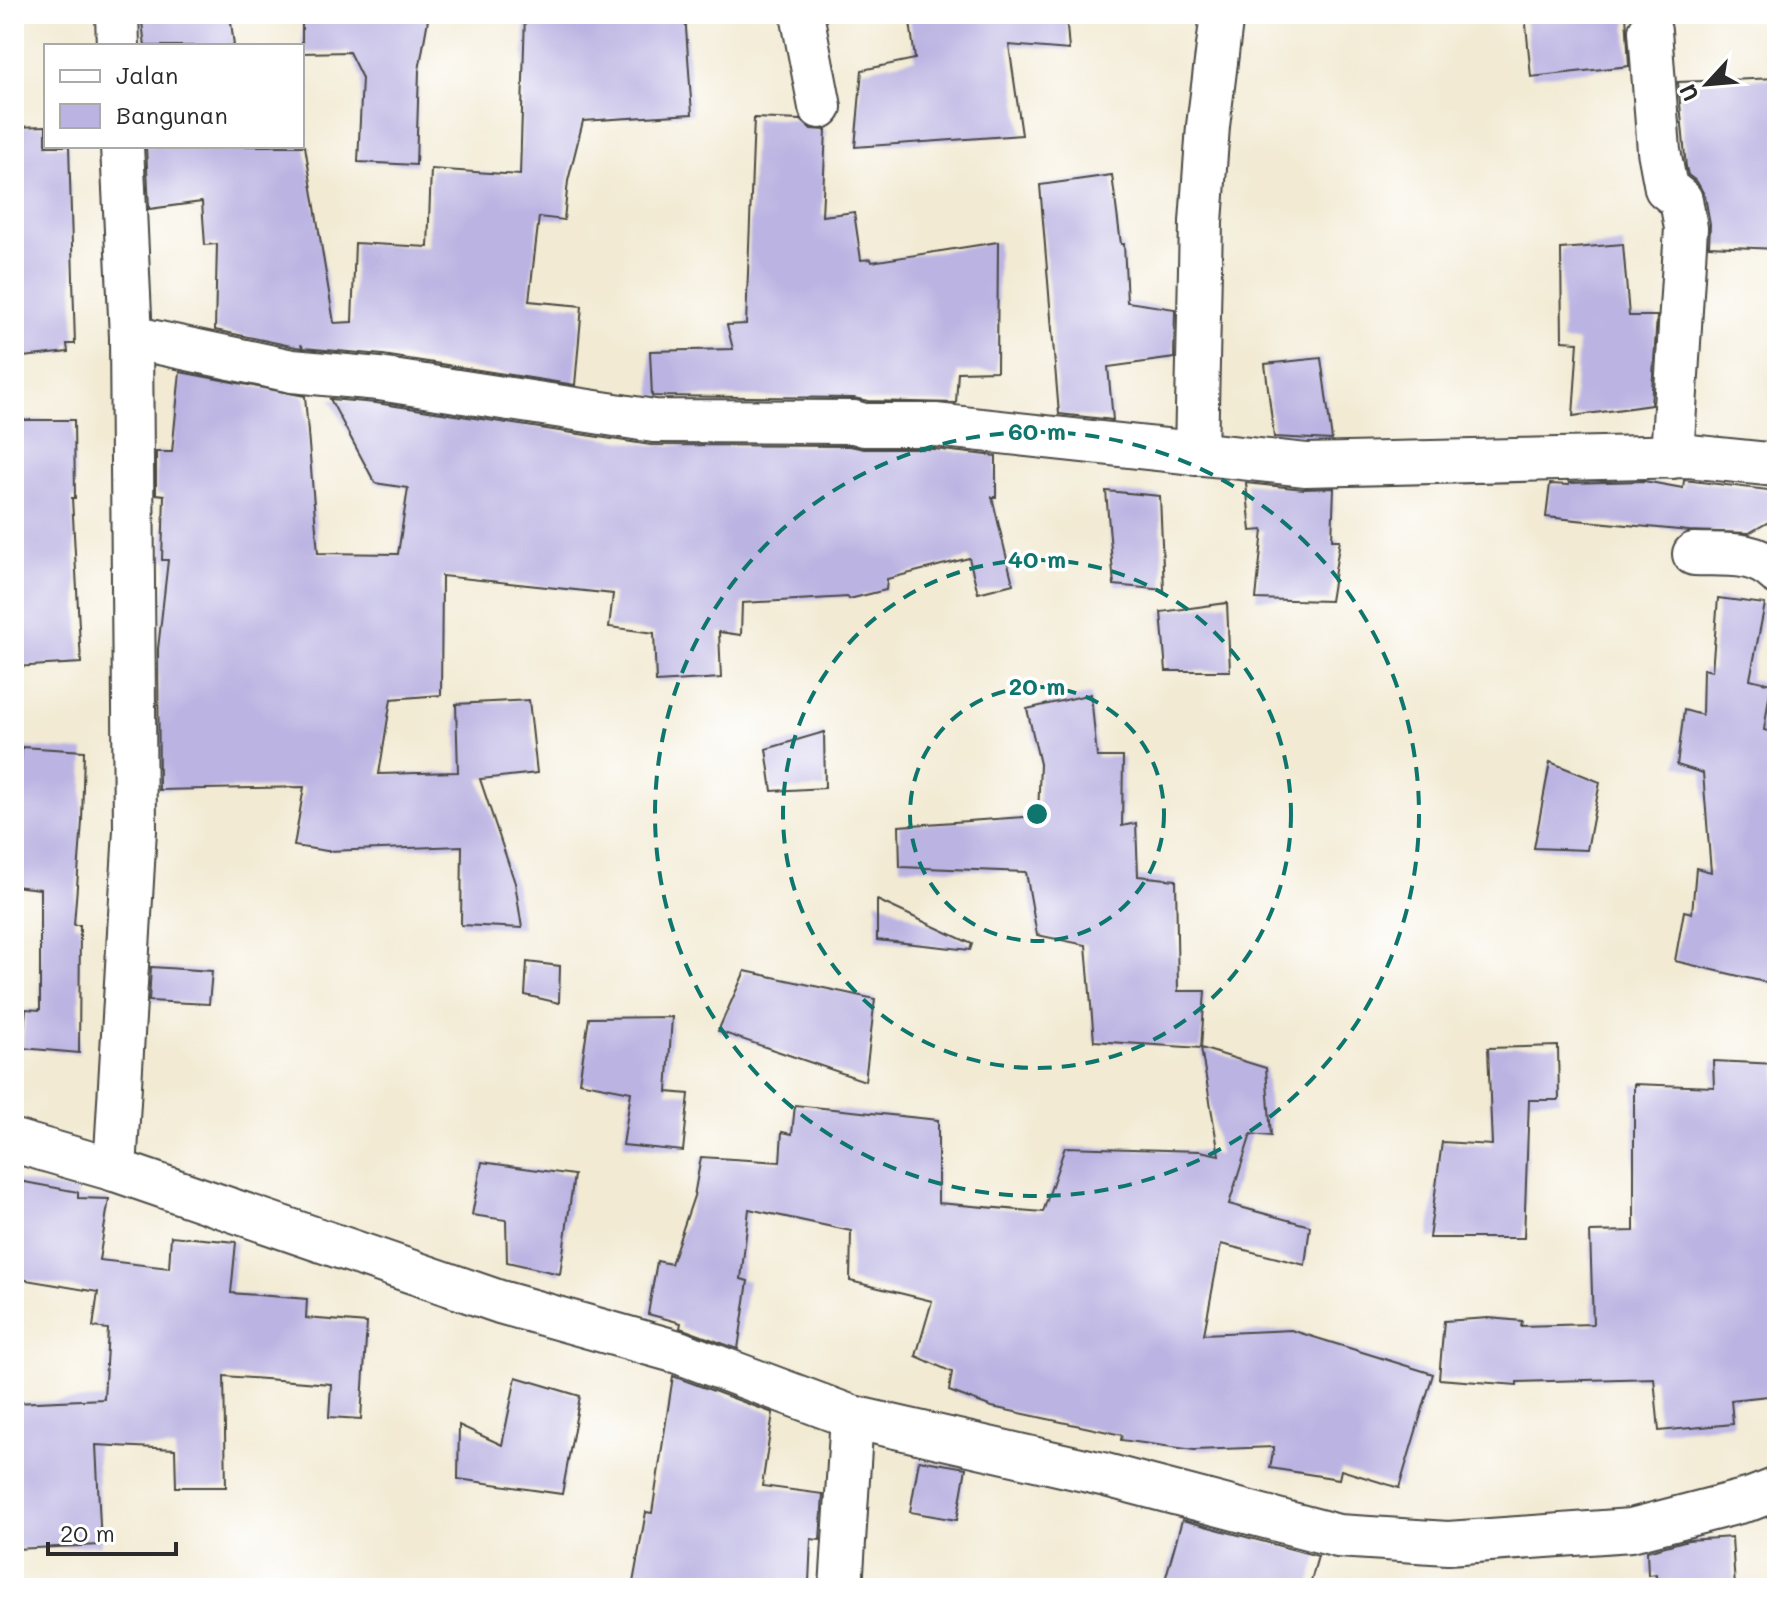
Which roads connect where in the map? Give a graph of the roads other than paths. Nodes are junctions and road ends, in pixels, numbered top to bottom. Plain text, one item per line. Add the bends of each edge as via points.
1 (117, 14) edge
2 (802, 14) edge
3 (1222, 14) edge
4 (1650, 31) dead end
5 (118, 44) edge
6 (820, 107) dead end
7 (122, 148) edge
8 (131, 337) junction
9 (1196, 454) junction
10 (1672, 457) junction
11 (1777, 465) edge
12 (1694, 554) dead end
13 (1777, 573) edge
14 (14, 1141) edge
15 (115, 1170) junction
16 (852, 1417) junction
17 (1777, 1489) edge
18 (841, 1588) edge

1 - 5 street
2 - 6 street
3 - 9 street via 1201,222
4 - 10 street via 1659,151 1666,188 1681,200 1686,228
7 - 8 street
8 - 9 street via 292,371 654,421 935,425
8 - 15 street via 135,830
9 - 10 street via 1306,465
10 - 11 street
12 - 13 street via 1747,555
14 - 15 street
15 - 16 street via 500,1302 678,1352
16 - 17 street via 1102,1474 1338,1536 1448,1543 1631,1530
16 - 18 street

